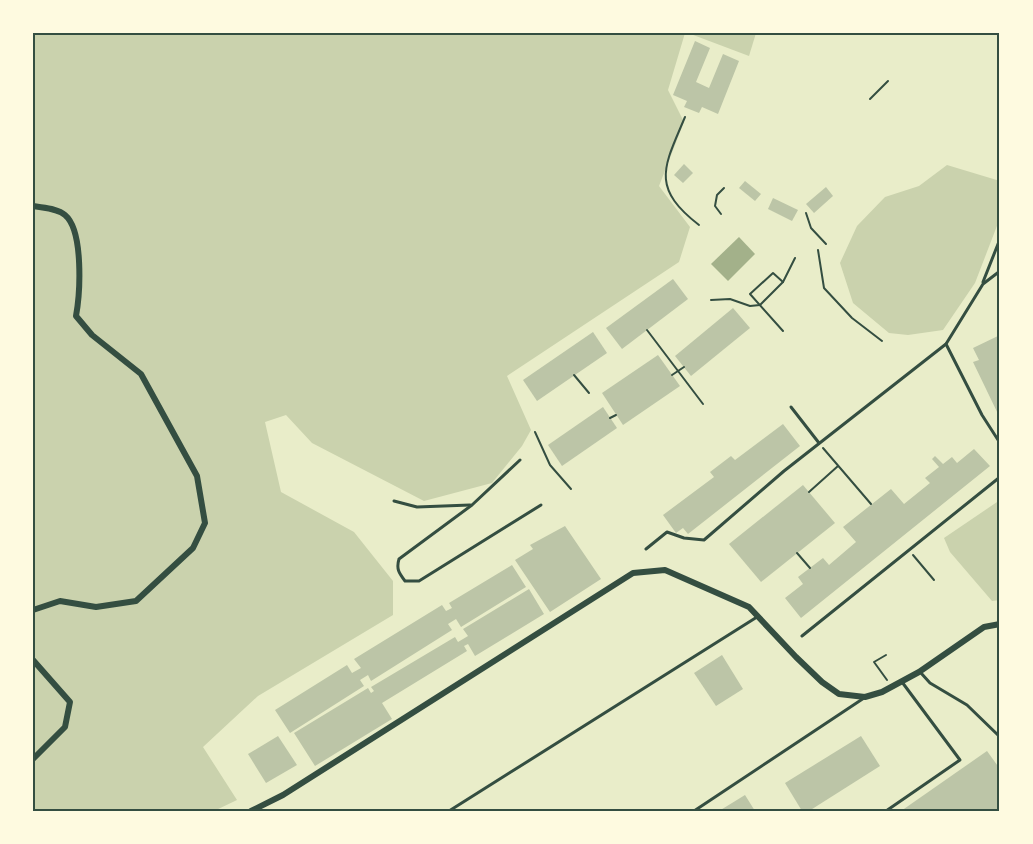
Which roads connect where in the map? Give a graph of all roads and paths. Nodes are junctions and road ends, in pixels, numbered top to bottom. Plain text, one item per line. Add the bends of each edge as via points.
1 (888, 81) dead end
2 (870, 99) dead end
3 (685, 117) dead end
4 (724, 188) dead end
5 (33, 206) edge
6 (806, 213) dead end
7 (721, 214) dead end
8 (699, 225) dead end
9 (1000, 239) edge
10 (826, 244) dead end
11 (818, 250) dead end
12 (795, 258) dead end
13 (1000, 271) edge
14 (783, 282) junction
15 (983, 284) junction
16 (711, 300) dead end
17 (760, 304) junction
18 (647, 330) dead end
19 (783, 331) dead end
20 (882, 340) dead end
21 (946, 344) junction
22 (684, 366) dead end
23 (574, 375) dead end
24 (672, 375) dead end
25 (589, 393) dead end
26 (703, 404) dead end
27 (791, 407) dead end
28 (616, 415) dead end
29 (610, 418) dead end
30 (535, 432) dead end
31 (819, 443) junction
32 (1000, 443) edge
33 (520, 460) dead end
34 (839, 466) junction
35 (1000, 477) edge
36 (571, 489) dead end
37 (809, 492) dead end
38 (394, 501) dead end
39 (871, 504) dead end
40 (472, 505) junction
41 (541, 505) dead end
42 (646, 549) dead end
43 (909, 550) junction
44 (797, 553) dead end
45 (810, 568) dead end
46 (934, 580) dead end
47 (33, 610) edge
48 (758, 616) junction
49 (1000, 624) edge
50 (802, 636) dead end
51 (886, 655) dead end
52 (33, 660) edge
53 (920, 672) junction
54 (901, 681) junction
55 (891, 686) dead end
56 (865, 697) junction
57 (1000, 737) edge
58 (33, 759) edge
59 (251, 811) edge
60 (448, 811) edge
61 (694, 811) edge
62 (886, 811) edge

1 - 2 path
3 - 8 path via 668,161 665,181 669,196
4 - 7 path via 717,195 715,206
5 - 47 street via 58,210 67,216 78,254 76,316 92,335 141,374 197,476 206,523 193,549 136,601 96,607 60,601
6 - 10 path via 811,228
9 - 15 lane
11 - 20 path via 824,288 852,318
12 - 14 path
13 - 15 lane
14 - 17 path
14 - 17 path via 773,273 750,294
15 - 21 lane
16 - 17 path
17 - 19 path
18 - 26 path
21 - 31 lane
21 - 32 lane
22 - 24 path
23 - 25 path
27 - 31 lane
28 - 29 path
30 - 36 path via 550,465
31 - 34 path
31 - 42 lane via 704,540 667,532
33 - 40 lane
34 - 37 path
34 - 39 path
35 - 43 lane
38 - 40 lane via 417,507
40 - 41 lane via 399,559 397,566 405,581 419,581
43 - 46 path
43 - 50 lane
44 - 45 path
48 - 56 street via 822,682 839,694
48 - 59 street via 749,607 665,570 633,573 283,795
48 - 60 lane
49 - 53 street via 984,627
51 - 55 path via 874,662
52 - 58 street via 70,702 65,726
53 - 54 street
53 - 57 lane via 930,683 967,705
54 - 56 street
54 - 62 lane via 960,760
56 - 61 lane

